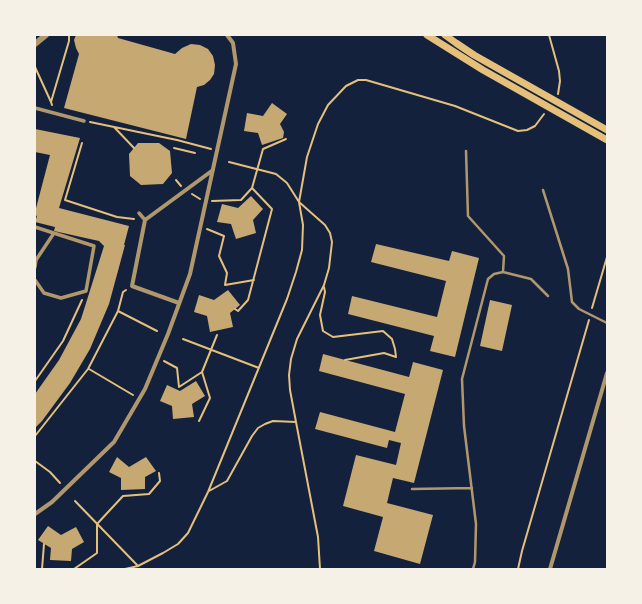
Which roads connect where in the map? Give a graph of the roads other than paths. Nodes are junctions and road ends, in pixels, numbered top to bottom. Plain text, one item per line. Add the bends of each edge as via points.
1 (46, 35) edge
2 (227, 35) edge
3 (427, 35) edge
4 (445, 35) edge
5 (35, 44) edge
6 (35, 108) edge
7 (84, 121) road end
8 (607, 130) edge
9 (607, 140) edge
10 (466, 151) dead end
11 (213, 170) junction
12 (543, 190) dead end
13 (139, 213) dead end
14 (145, 220) junction
15 (35, 227) edge
16 (54, 233) junction
17 (35, 267) edge
18 (503, 272) junction
19 (35, 280) edge
20 (548, 296) dead end
21 (180, 303) junction
22 (607, 323) edge
23 (607, 373) edge
24 (472, 488) junction
25 (412, 489) dead end
26 (35, 514) edge
27 (473, 569) edge
28 (550, 569) edge

1 - 5 street
2 - 11 street via 233,43 236,64
3 - 9 main road
4 - 8 main road via 474,55
6 - 7 street
10 - 18 lane via 468,216 504,256
11 - 14 street
11 - 21 street via 190,274
12 - 22 lane via 568,269 572,302 579,310
13 - 14 street
14 - 21 street via 132,286
15 - 16 street
16 - 17 street via 36,260
16 - 19 street via 94,246 86,291 61,298 44,293
18 - 20 lane via 531,279
18 - 24 lane via 488,279 462,379 464,426
21 - 26 street via 139,399 114,442 52,502
23 - 28 street
24 - 25 lane
24 - 27 lane via 476,524

